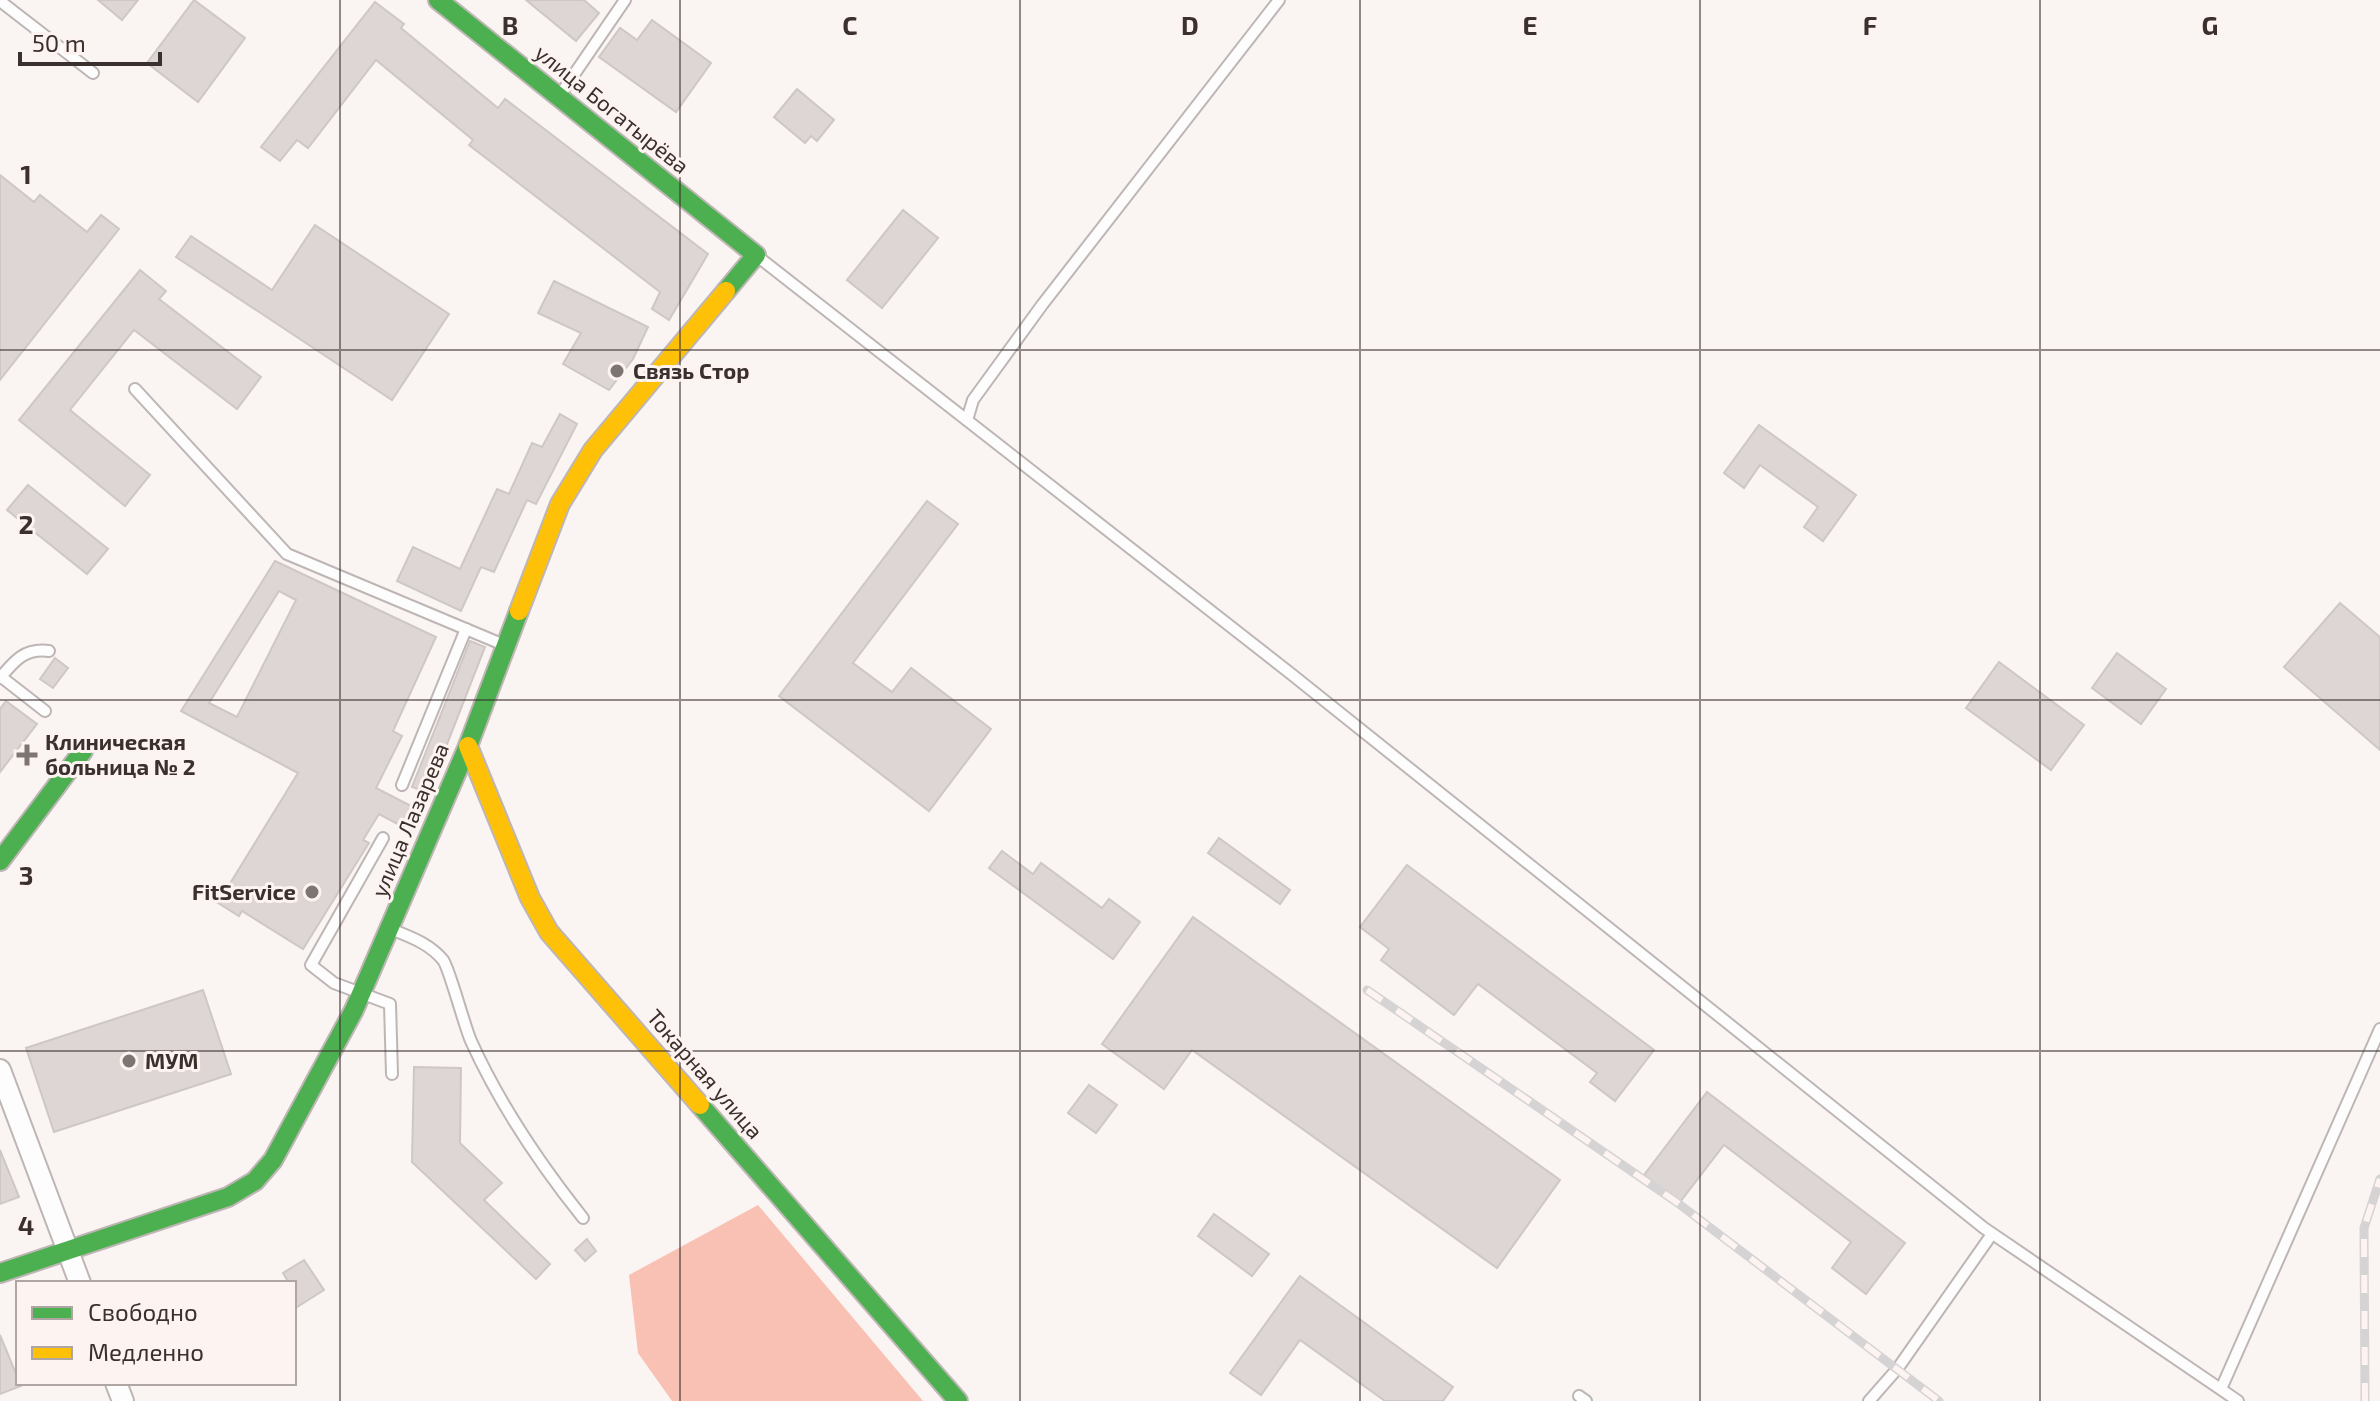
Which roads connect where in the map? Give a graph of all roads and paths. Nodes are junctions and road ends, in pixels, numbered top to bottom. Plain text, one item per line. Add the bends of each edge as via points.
1 (438, 0) edge
2 (625, 0) edge
3 (1279, 0) edge
4 (0, 1) edge
5 (93, 73) dead end
6 (559, 97) junction
7 (756, 255) junction
8 (135, 389) dead end
9 (967, 420) junction
10 (466, 629) junction
11 (506, 646) junction
12 (49, 651) dead end
13 (0, 677) edge
14 (45, 711) dead end
15 (468, 746) junction
16 (83, 751) dead end
17 (402, 785) dead end
18 (383, 838) dead end
19 (0, 861) edge
20 (390, 928) junction
21 (363, 991) junction
22 (2380, 1029) edge
23 (0, 1070) edge
24 (392, 1074) dead end
25 (583, 1218) dead end
26 (1992, 1234) junction
27 (68, 1250) junction
28 (0, 1273) edge
29 (79, 1281) edge
30 (2221, 1389) junction
31 (958, 1401) edge
32 (1869, 1401) edge
33 (2238, 1401) edge

1 - 6 street, улица Богатырёва
2 - 6 lane
3 - 9 lane via 1042,305 973,400
4 - 5 lane
6 - 7 street, улица Богатырёва
7 - 9 lane
7 - 11 street, улица Лазарева via 593,450 560,504
8 - 10 lane via 287,554
9 - 26 lane
10 - 11 lane
10 - 17 lane
11 - 15 street, улица Лазарева
12 - 13 lane via 34,649 21,655
13 - 14 lane
15 - 20 street, улица Лазарева
15 - 31 street, Токарная улица via 549,932
16 - 19 street
18 - 21 lane via 311,965 334,983
20 - 21 street, улица Лазарева
20 - 25 lane via 425,943 446,962 471,1041 499,1098
21 - 24 lane via 390,1004
21 - 27 street, улица Лазарева via 273,1160 255,1181 228,1197
22 - 30 lane
23 - 27 street
26 - 30 lane
26 - 32 lane
27 - 28 street, улица Лазарева
27 - 29 street
30 - 33 lane

